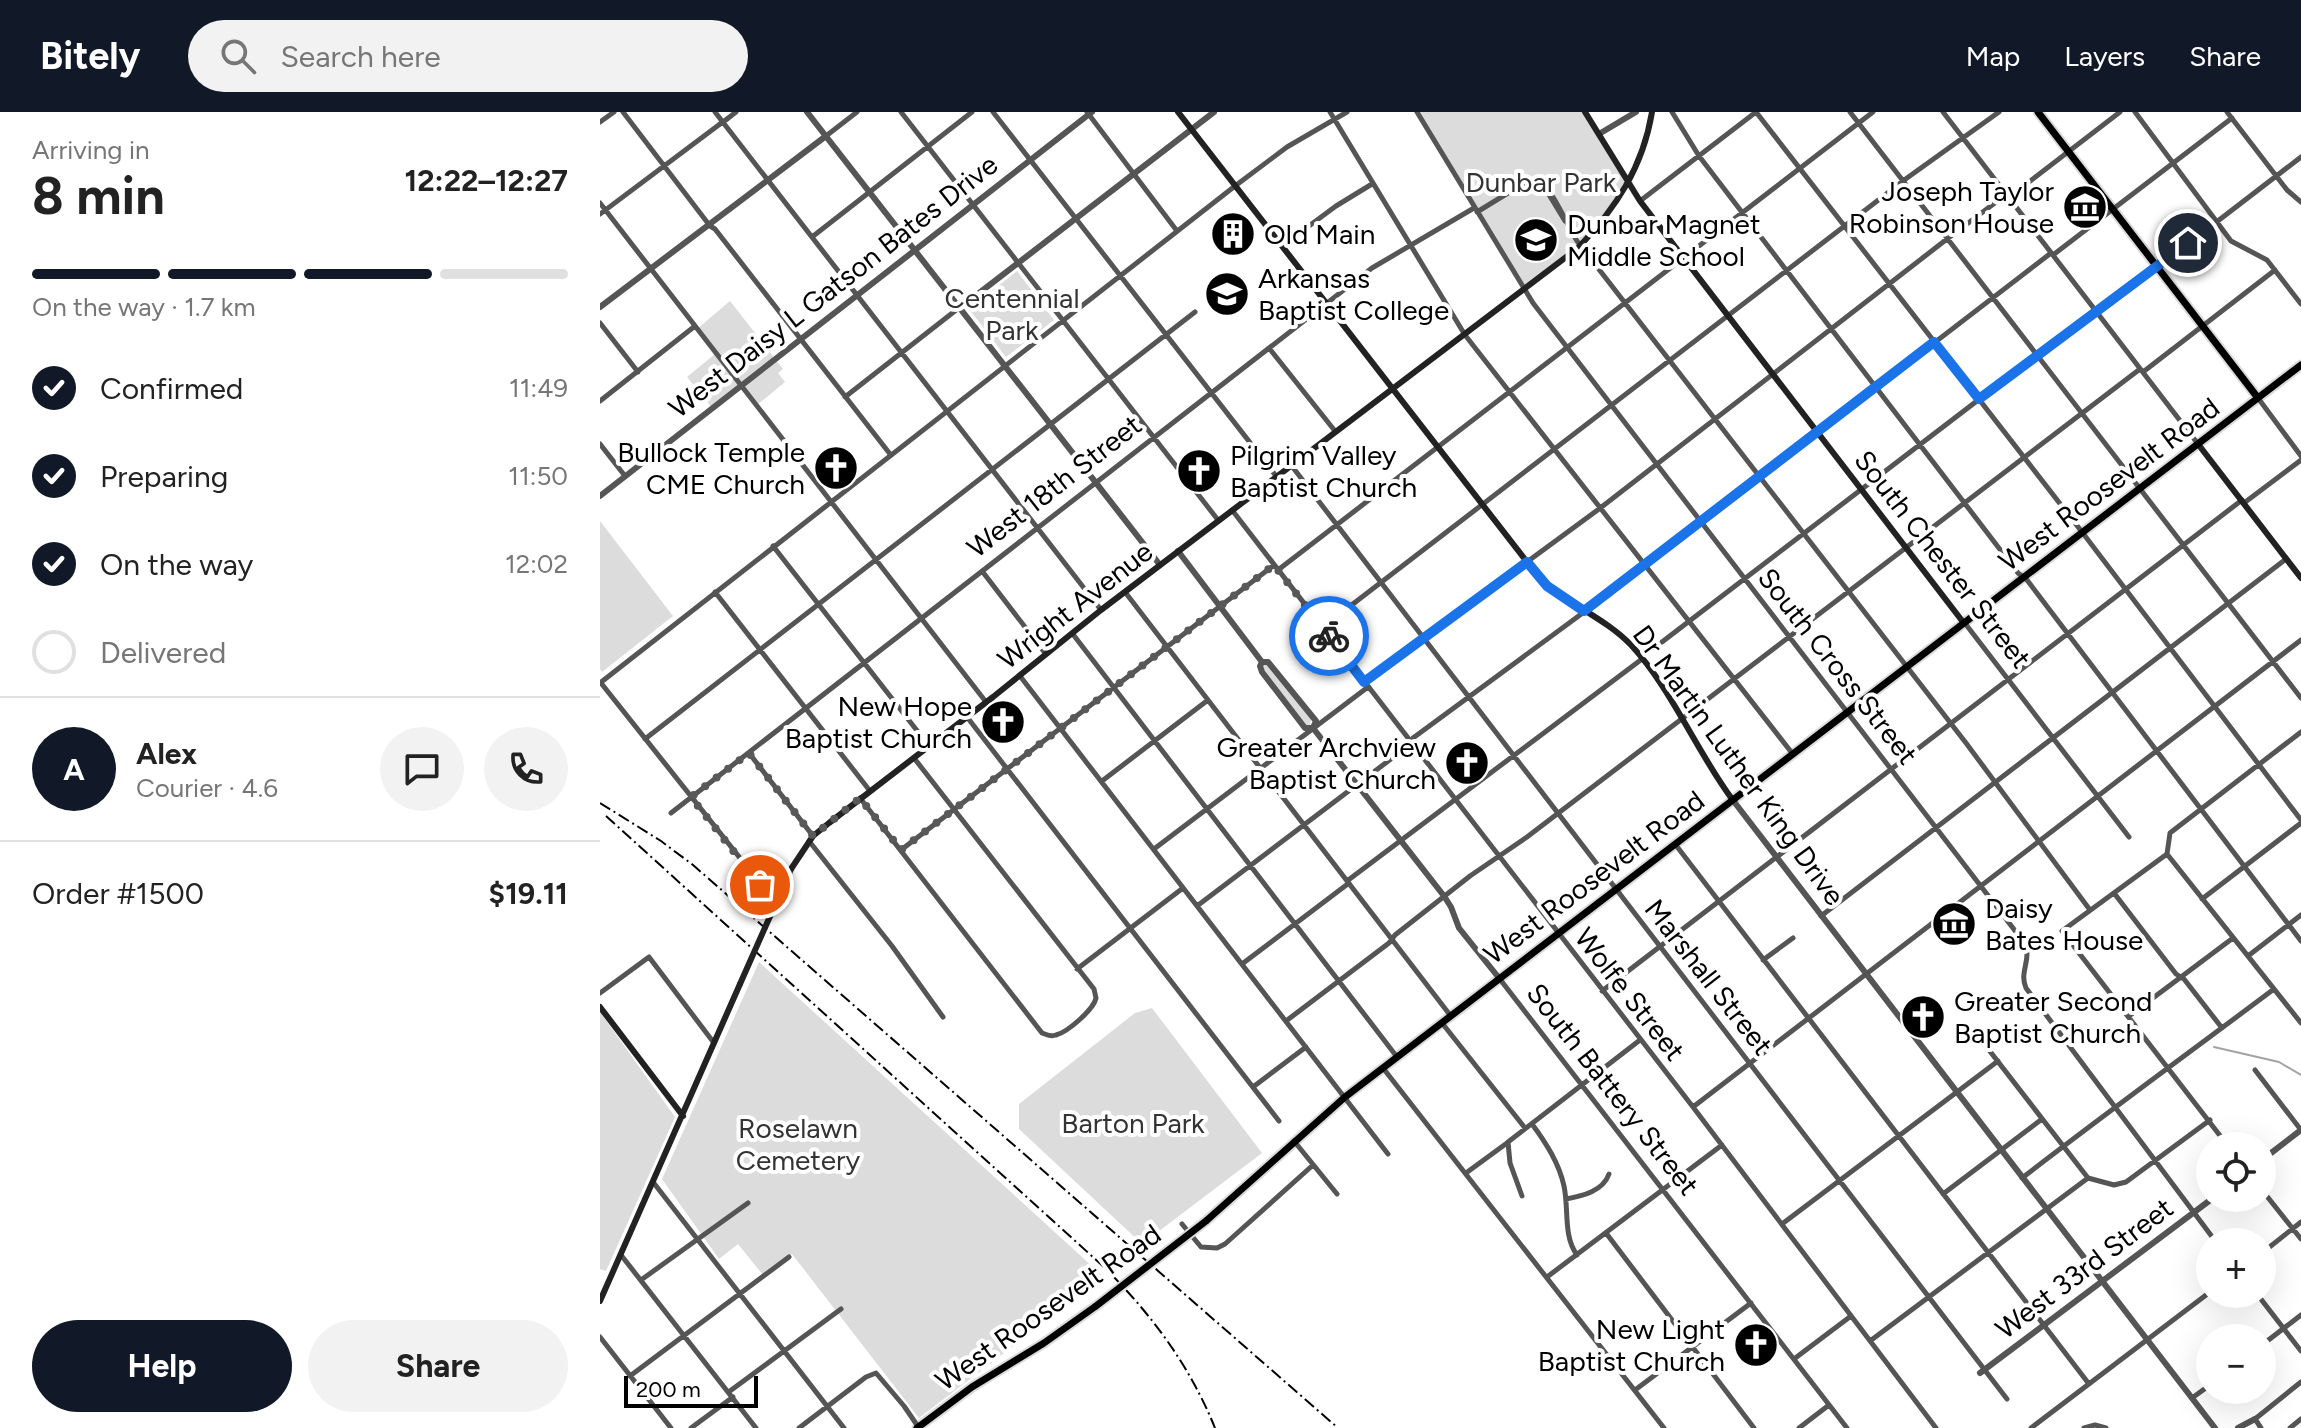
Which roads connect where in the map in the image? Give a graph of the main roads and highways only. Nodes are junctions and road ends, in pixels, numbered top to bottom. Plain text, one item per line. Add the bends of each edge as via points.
1 (1178, 112) edge
2 (1585, 112) edge
3 (1652, 112) edge
4 (2038, 112) edge
5 (1628, 184) junction
6 (2301, 365) edge
7 (1391, 389) junction
8 (2258, 398) junction
9 (2198, 444) junction
10 (2301, 578) edge
11 (1963, 622) junction
12 (1732, 799) junction
13 (600, 1007) edge
14 (683, 1116) junction
15 (600, 1301) edge
16 (918, 1428) edge

1 - 7 main road, Dr Martin Luther King Drive
2 - 5 main road, South Chester Street
3 - 5 main road, Wright Avenue
4 - 8 main road
5 - 7 main road, Wright Avenue via 1581,245
5 - 11 main road, South Chester Street
6 - 8 main road, West Roosevelt Road
7 - 12 main road, Dr Martin Luther King Drive via 1547,586 1617,632 1642,659
7 - 14 main road, Wright Avenue, bridge via 811,838 791,869
8 - 9 main road, West Roosevelt Road
9 - 10 main road
9 - 11 main road, West Roosevelt Road
11 - 12 main road, West Roosevelt Road
12 - 16 main road, West Roosevelt Road, bridge via 1345,1097 1206,1221 1056,1335
13 - 14 main road
14 - 15 main road, Wright Avenue

